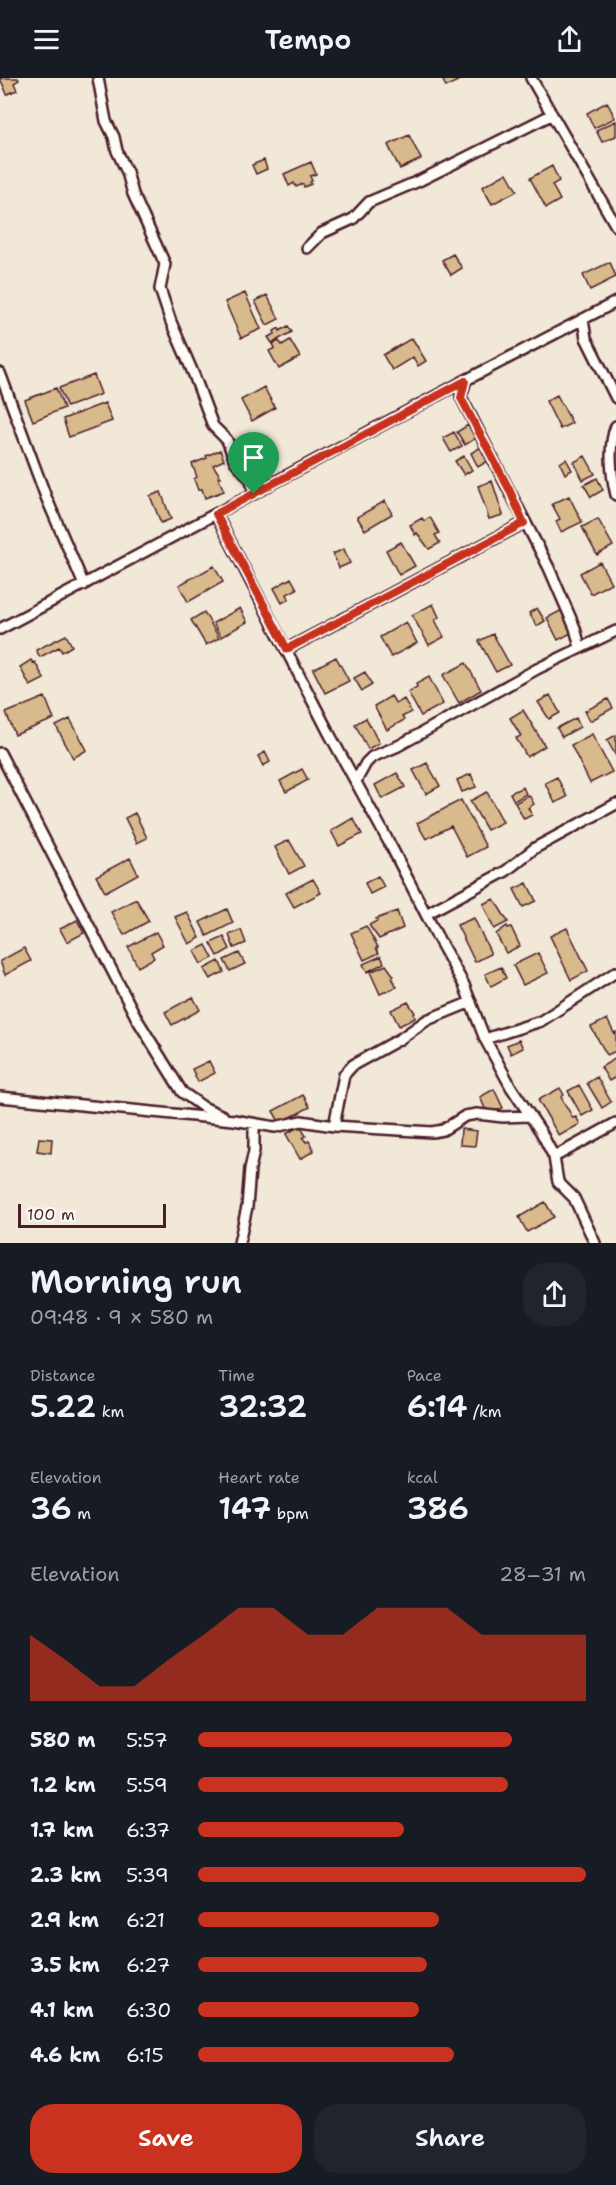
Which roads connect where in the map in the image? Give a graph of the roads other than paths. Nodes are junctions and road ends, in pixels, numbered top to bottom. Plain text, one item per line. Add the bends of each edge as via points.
1 (100, 78) edge
2 (110, 78) edge
3 (531, 78) edge
4 (551, 114) junction
5 (616, 226) edge
6 (307, 248) dead end
7 (616, 302) edge
8 (583, 320) junction
9 (0, 373) edge
10 (465, 381) junction
11 (616, 398) edge
12 (616, 426) edge
13 (254, 494) junction
14 (616, 495) edge
15 (216, 514) junction
16 (524, 523) junction
17 (84, 585) junction
18 (0, 629) edge
19 (616, 631) edge
20 (580, 647) junction
21 (287, 649) junction
22 (0, 753) edge
23 (356, 781) junction
24 (616, 804) edge
25 (426, 914) junction
26 (616, 972) edge
27 (471, 1002) junction
28 (485, 1039) junction
29 (0, 1097) edge
30 (529, 1116) junction
31 (234, 1120) junction
32 (616, 1123) edge
33 (254, 1125) junction
34 (334, 1126) junction
35 (554, 1157) junction
36 (239, 1243) edge
37 (595, 1243) edge

1 - 2 street
1 - 13 street via 106,121 165,264 160,289 171,322 213,426 227,440 235,461 251,480
3 - 4 street
4 - 5 street
4 - 6 street via 369,202 353,219 322,233
7 - 8 street
8 - 10 street
8 - 11 street via 591,350
9 - 17 street via 38,478
10 - 13 street
10 - 16 street via 461,398
12 - 14 street via 612,445
13 - 15 street
15 - 17 street
15 - 21 street
16 - 20 street via 549,568
16 - 21 street
17 - 18 street
19 - 20 street
20 - 23 street via 372,757
21 - 23 street
22 - 31 street via 136,1019 182,1092 203,1107
23 - 25 street
24 - 25 street via 535,848 507,871
25 - 27 street
26 - 28 street via 541,1021
27 - 28 street
27 - 34 street via 427,1020 353,1065 344,1075
28 - 30 street
29 - 31 street
30 - 34 street via 477,1114 432,1132
30 - 35 street
31 - 33 street
32 - 35 street
33 - 34 street via 274,1127 301,1121
33 - 36 street via 248,1207
35 - 37 street via 558,1182 574,1198

